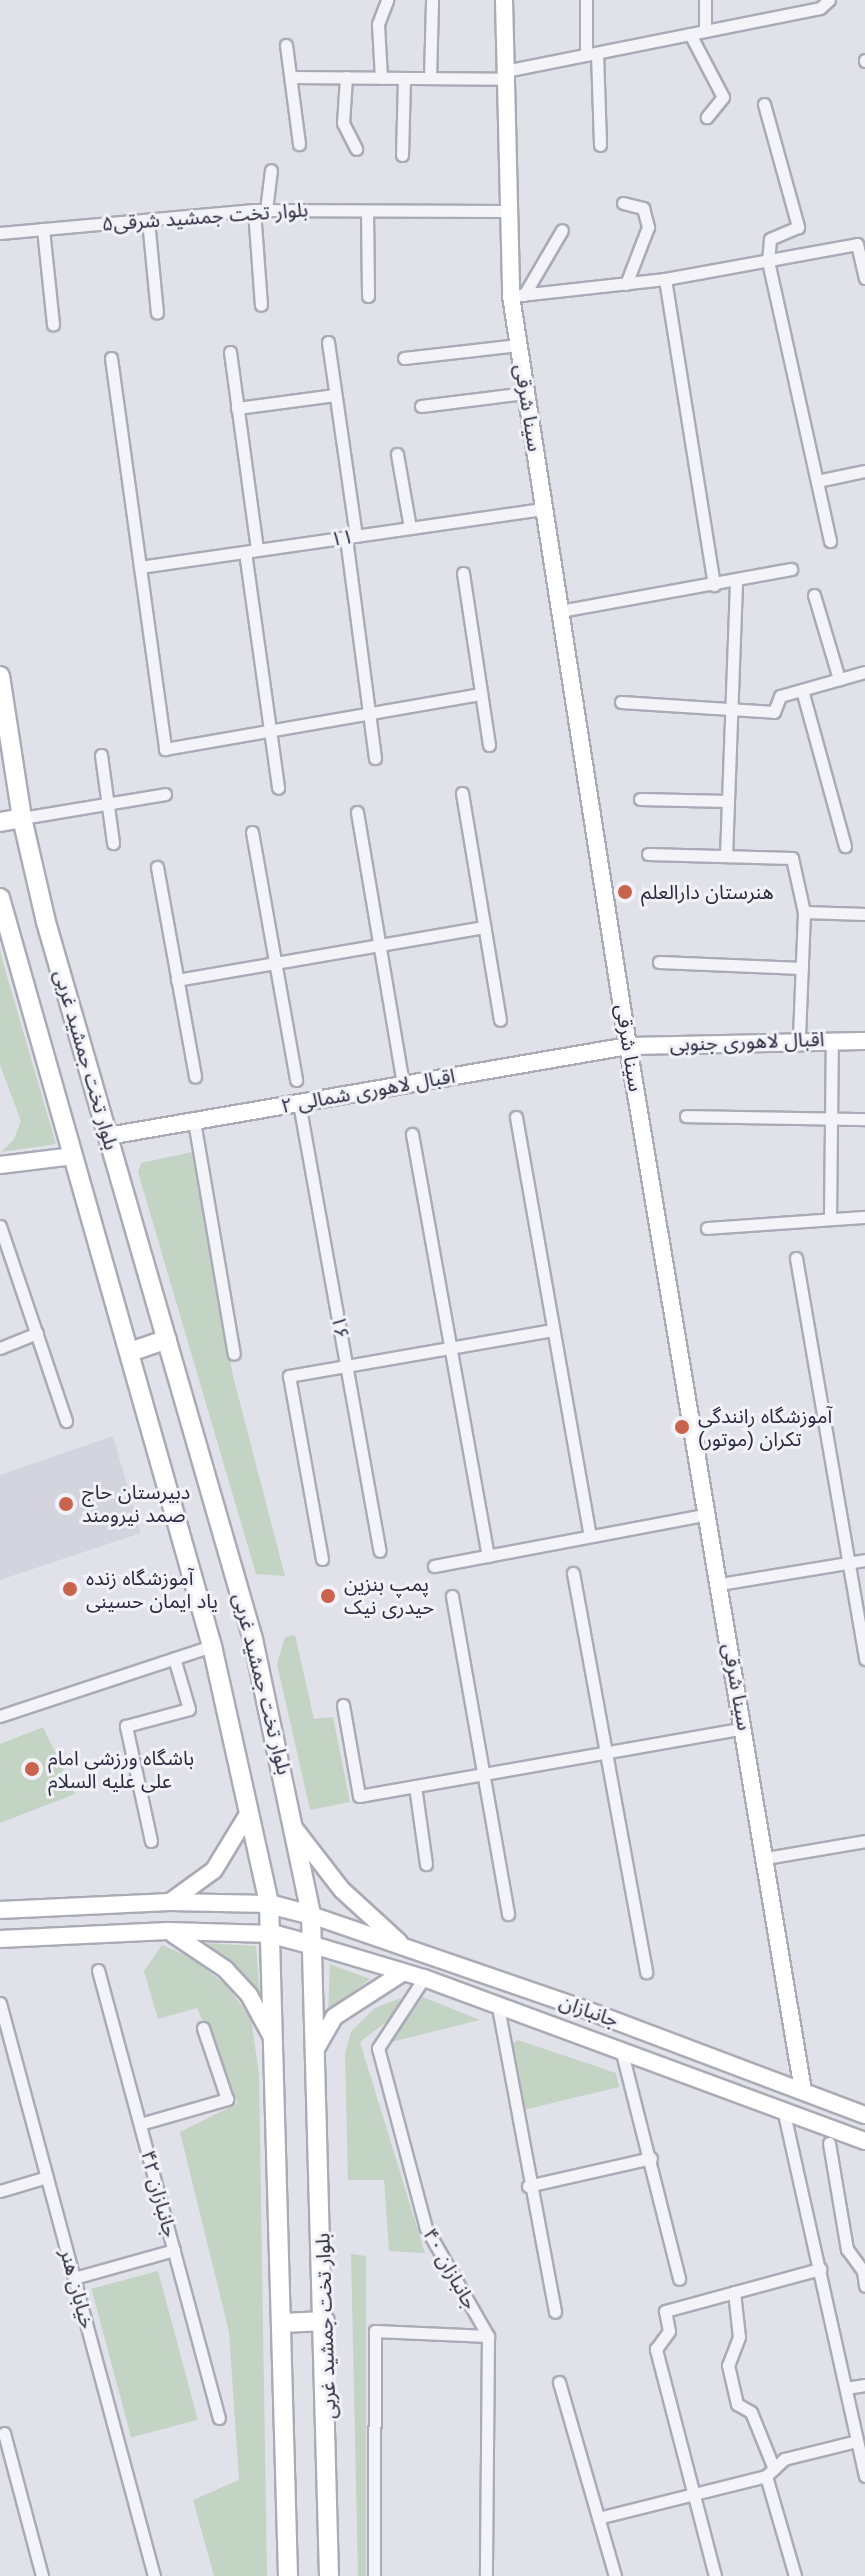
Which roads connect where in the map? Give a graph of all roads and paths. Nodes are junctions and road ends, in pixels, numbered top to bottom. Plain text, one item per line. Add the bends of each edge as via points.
1 (387, 0) edge
2 (432, 0) edge
3 (504, 0) edge
4 (586, 0) edge
5 (705, 0) edge
6 (829, 0) edge
7 (705, 31) junction
8 (690, 34) junction
9 (286, 45) dead end
10 (592, 54) junction
11 (505, 75) junction
12 (291, 77) junction
13 (346, 77) junction
14 (381, 78) junction
15 (404, 78) junction
16 (430, 78) junction
17 (764, 104) dead end
18 (707, 117) dead end
19 (299, 144) dead end
20 (600, 145) dead end
21 (356, 149) dead end
22 (402, 155) dead end
23 (271, 170) dead end
24 (623, 203) dead end
25 (260, 210) junction
26 (367, 211) junction
27 (507, 211) junction
28 (148, 220) junction
29 (43, 229) junction
30 (562, 230) dead end
31 (0, 233) edge
32 (768, 261) junction
33 (865, 278) edge
34 (665, 279) junction
35 (626, 284) junction
36 (368, 296) dead end
37 (517, 296) junction
38 (261, 305) dead end
39 (157, 313) dead end
40 (53, 324) dead end
41 (328, 342) dead end
42 (518, 345) junction
43 (230, 352) dead end
44 (111, 358) dead end
45 (404, 358) dead end
46 (526, 393) junction
47 (335, 395) junction
48 (421, 406) dead end
49 (237, 408) junction
50 (397, 454) dead end
51 (865, 471) edge
52 (817, 481) junction
53 (544, 509) junction
54 (410, 528) junction
55 (351, 537) junction
56 (830, 541) dead end
57 (251, 551) junction
58 (140, 567) junction
59 (791, 569) dead end
60 (463, 573) dead end
61 (736, 580) junction
62 (714, 585) junction
63 (814, 595) dead end
64 (560, 611) junction
65 (865, 672) edge
66 (0, 676) edge
67 (839, 679) junction
68 (802, 690) junction
69 (481, 694) junction
70 (621, 702) dead end
71 (732, 707) junction
72 (369, 713) junction
73 (270, 730) junction
74 (489, 745) dead end
75 (101, 755) dead end
76 (375, 758) dead end
77 (278, 788) dead end
78 (462, 793) dead end
79 (165, 794) dead end
80 (640, 799) dead end
81 (728, 801) junction
82 (108, 803) junction
83 (357, 812) dead end
84 (22, 818) junction
85 (0, 822) edge
86 (252, 832) dead end
87 (113, 843) dead end
88 (845, 846) dead end
89 (648, 854) dead end
90 (726, 856) junction
91 (157, 867) dead end
92 (0, 898) edge
93 (804, 912) junction
94 (865, 914) edge
95 (484, 927) junction
96 (379, 945) junction
97 (659, 962) dead end
98 (275, 963) junction
99 (802, 968) junction
100 (177, 980) junction
101 (500, 1020) dead end
102 (799, 1039) junction
103 (832, 1040) junction
104 (865, 1041) edge
105 (628, 1046) junction
106 (195, 1077) dead end
107 (296, 1080) dead end
108 (403, 1085) junction
109 (299, 1103) junction
110 (686, 1116) dead end
111 (516, 1117) dead end
112 (832, 1118) junction
113 (865, 1119) edge
114 (194, 1121) junction
115 (412, 1134) dead end
116 (108, 1136) junction
117 (73, 1156) junction
118 (0, 1165) edge
119 (865, 1217) edge
120 (830, 1219) junction
121 (0, 1226) edge
122 (707, 1228) dead end
123 (796, 1258) dead end
124 (553, 1330) junction
125 (37, 1333) junction
126 (167, 1339) junction
127 (0, 1348) edge
128 (450, 1348) junction
129 (130, 1352) junction
130 (234, 1354) dead end
131 (347, 1366) junction
132 (66, 1421) dead end
133 (708, 1514) junction
134 (590, 1536) junction
135 (380, 1551) dead end
136 (488, 1556) junction
137 (322, 1559) dead end
138 (865, 1560) edge
139 (848, 1563) junction
140 (434, 1566) dead end
141 (573, 1573) dead end
142 (720, 1584) junction
143 (452, 1596) dead end
144 (212, 1646) junction
145 (174, 1658) junction
146 (865, 1659) edge
147 (343, 1705) dead end
148 (0, 1716) edge
149 (744, 1728) junction
150 (606, 1752) junction
151 (483, 1774) junction
152 (415, 1786) junction
153 (248, 1814) junction
154 (294, 1828) junction
155 (151, 1841) dead end
156 (865, 1841) edge
157 (766, 1858) junction
158 (426, 1864) dead end
159 (170, 1902) junction
160 (269, 1904) junction
161 (0, 1910) edge
162 (508, 1914) dead end
163 (311, 1915) junction
164 (168, 1931) junction
165 (272, 1934) junction
166 (0, 1939) edge
167 (313, 1945) junction
168 (403, 1946) junction
169 (98, 1970) dead end
170 (646, 1972) dead end
171 (402, 1973) junction
172 (424, 1978) junction
173 (0, 2003) edge
174 (498, 2007) junction
175 (584, 2009) junction
176 (203, 2028) dead end
177 (577, 2034) junction
178 (276, 2046) junction
179 (317, 2047) junction
180 (621, 2049) junction
181 (803, 2091) junction
182 (783, 2109) junction
183 (865, 2115) edge
184 (140, 2124) junction
185 (865, 2141) edge
186 (829, 2143) dead end
187 (651, 2158) junction
188 (47, 2177) junction
189 (528, 2186) junction
190 (0, 2191) edge
191 (174, 2250) junction
192 (820, 2269) junction
193 (74, 2278) junction
194 (679, 2279) dead end
195 (865, 2286) edge
196 (734, 2292) junction
197 (555, 2312) dead end
198 (325, 2321) junction
199 (282, 2323) junction
200 (488, 2336) junction
201 (559, 2382) dead end
202 (865, 2385) edge
203 (846, 2388) junction
204 (219, 2418) dead end
205 (4, 2433) dead end
206 (857, 2441) junction
207 (770, 2473) junction
208 (865, 2476) edge
209 (695, 2494) junction
210 (598, 2518) junction
211 (42, 2576) edge
212 (154, 2576) edge
213 (288, 2576) edge
214 (329, 2576) edge
215 (374, 2576) edge
216 (486, 2576) edge
217 (615, 2576) edge
218 (715, 2576) edge
219 (795, 2576) edge

1 - 14 street via 378,24
2 - 16 street
3 - 11 street, سینا شرقی
4 - 10 street
5 - 7 street
6 - 7 street via 820,8
7 - 8 street
8 - 10 street
8 - 18 street via 723,97
9 - 12 street
10 - 11 street
10 - 20 street
11 - 16 street
11 - 27 street, سینا شرقی
12 - 13 street
12 - 19 street
13 - 14 street
13 - 21 street via 343,123
14 - 15 street
15 - 16 street
15 - 22 street
17 - 32 street via 798,227 770,239
23 - 25 street
24 - 35 street via 643,208 648,227
25 - 26 street, بلوار تخت جمشید شرقی۵
25 - 28 street, بلوار تخت جمشید شرقی۵
25 - 38 street
26 - 27 street, بلوار تخت جمشید شرقی۵
26 - 36 street
27 - 37 street, سینا شرقی
28 - 29 street, بلوار تخت جمشید شرقی۵
28 - 39 street
29 - 31 street, بلوار تخت جمشید شرقی۵
29 - 40 street
30 - 37 street
32 - 33 street via 857,244
32 - 34 street
32 - 52 street
34 - 35 street
34 - 62 street
35 - 37 street
37 - 42 street, سینا شرقی
41 - 47 street
42 - 45 street
42 - 46 street, سینا شرقی
43 - 49 street
44 - 58 street
46 - 48 street
46 - 53 street, سینا شرقی
47 - 49 street
47 - 55 street
49 - 57 street
50 - 54 street
51 - 52 street
52 - 56 street
53 - 54 street, ۱۱
53 - 64 street, سینا شرقی
54 - 55 street, ۱۱
55 - 57 street, ۱۱
55 - 72 street
57 - 58 street, ۱۱
57 - 73 street
58 - 73 street via 165,749
59 - 61 street
60 - 69 street
61 - 62 street
61 - 71 street
62 - 64 street
63 - 67 street
64 - 105 street, سینا شرقی
65 - 67 street
66 - 84 main road, بلوار تخت جمشید غربی
67 - 68 street
68 - 71 street via 780,696 774,712
68 - 88 street
69 - 72 street
69 - 74 street
70 - 71 street
71 - 81 street
72 - 73 street
72 - 76 street
73 - 77 street
75 - 82 street
78 - 95 street
79 - 82 street
80 - 81 street
81 - 90 street
82 - 84 street
82 - 87 street
83 - 96 street
84 - 85 main road
84 - 116 main road, بلوار تخت جمشید غربی
86 - 98 street
89 - 90 street
90 - 93 street via 792,858
91 - 100 street
92 - 117 main road, بلوار تخت جمشید غربی
93 - 94 street
93 - 99 street
95 - 96 street
95 - 101 street
96 - 98 street
96 - 108 street
97 - 99 street
98 - 100 street
98 - 107 street
99 - 102 street
100 - 106 street
102 - 103 street, اقبال لاهوری جنوبی
102 - 105 street, اقبال لاهوری جنوبی
103 - 104 street, اقبال لاهوری جنوبی
103 - 112 street
105 - 108 street, اقبال لاهوری شمالی ۲
105 - 133 street, سینا شرقی
108 - 109 street, اقبال لاهوری شمالی ۲
109 - 114 street, اقبال لاهوری شمالی ۲
109 - 131 street, ۱۶
110 - 112 street
111 - 124 street
112 - 113 street
112 - 120 street
114 - 116 street, اقبال لاهوری شمالی ۲
114 - 130 street
115 - 128 street
116 - 126 main road, بلوار تخت جمشید غربی
117 - 118 street
117 - 129 main road, بلوار تخت جمشید غربی
119 - 120 street
120 - 122 street
121 - 125 street
123 - 139 street
124 - 128 street
124 - 134 street
125 - 127 street
125 - 132 street
126 - 129 main road
126 - 154 main road, بلوار تخت جمشید غربی via 253,1639
128 - 131 street
128 - 136 street
129 - 144 main road, بلوار تخت جمشید غربی
131 - 135 street, ۱۶
131 - 137 street via 289,1376
133 - 134 street
133 - 142 street, سینا شرقی
134 - 136 street
136 - 140 street
138 - 139 street
139 - 142 street
139 - 146 street
141 - 150 street
142 - 149 street, سینا شرقی
143 - 151 street
144 - 145 street
144 - 153 main road, بلوار تخت جمشید غربی
145 - 148 street
145 - 155 street via 189,1709 126,1726
147 - 152 street via 359,1796
149 - 150 street
149 - 157 street, سینا شرقی
150 - 151 street
150 - 170 street
151 - 152 street
151 - 162 street
152 - 158 street
153 - 159 street via 214,1870
153 - 160 main road, بلوار تخت جمشید غربی
154 - 163 main road, بلوار تخت جمشید غربی
154 - 168 street via 342,1890
156 - 157 street
157 - 181 street, سینا شرقی
159 - 160 street
159 - 161 street
160 - 163 main road
160 - 165 main road, بلوار تخت جمشید غربی
163 - 167 main road, بلوار تخت جمشید غربی
163 - 168 street, جانبازان
164 - 165 street
164 - 166 street
164 - 178 street via 225,1969 249,1995
165 - 167 main road
165 - 178 main road
167 - 171 street, جانبازان
167 - 179 main road, بلوار تخت جمشید غربی
168 - 175 street, جانبازان
169 - 184 street, ۴۲ جانبازان
171 - 172 street, جانبازان
171 - 179 street via 334,2017
172 - 174 street, جانبازان
172 - 200 street, ۴۰ جانبازان via 378,2048 426,2228
173 - 188 street, خیابان هنر
174 - 177 street, جانبازان
174 - 189 street
175 - 177 street
175 - 181 street, جانبازان
176 - 184 street via 227,2099
177 - 180 street, جانبازان
178 - 199 main road
179 - 198 main road, بلوار تخت جمشید غربی
180 - 182 street, جانبازان
180 - 187 street
181 - 183 street, جانبازان
182 - 185 street, جانبازان
182 - 192 street
184 - 191 street, ۴۲ جانبازان
186 - 195 street via 847,2249 863,2271
187 - 189 street
187 - 194 street
188 - 190 street
188 - 193 street, خیابان هنر
189 - 197 street
191 - 193 street
191 - 204 street, ۴۲ جانبازان
192 - 196 street
192 - 203 street
193 - 212 street, خیابان هنر
196 - 207 street via 739,2337 728,2365 737,2404 751,2412 765,2437
196 - 209 street via 665,2311 669,2331 656,2349
198 - 199 main road
198 - 214 main road, بلوار تخت جمشید غربی
199 - 213 main road
200 - 215 street via 375,2331
200 - 216 street
201 - 210 street
202 - 203 street
203 - 206 street
205 - 211 street
206 - 207 street via 784,2459
206 - 208 street
207 - 209 street
207 - 219 street
209 - 210 street
209 - 218 street
210 - 217 street

